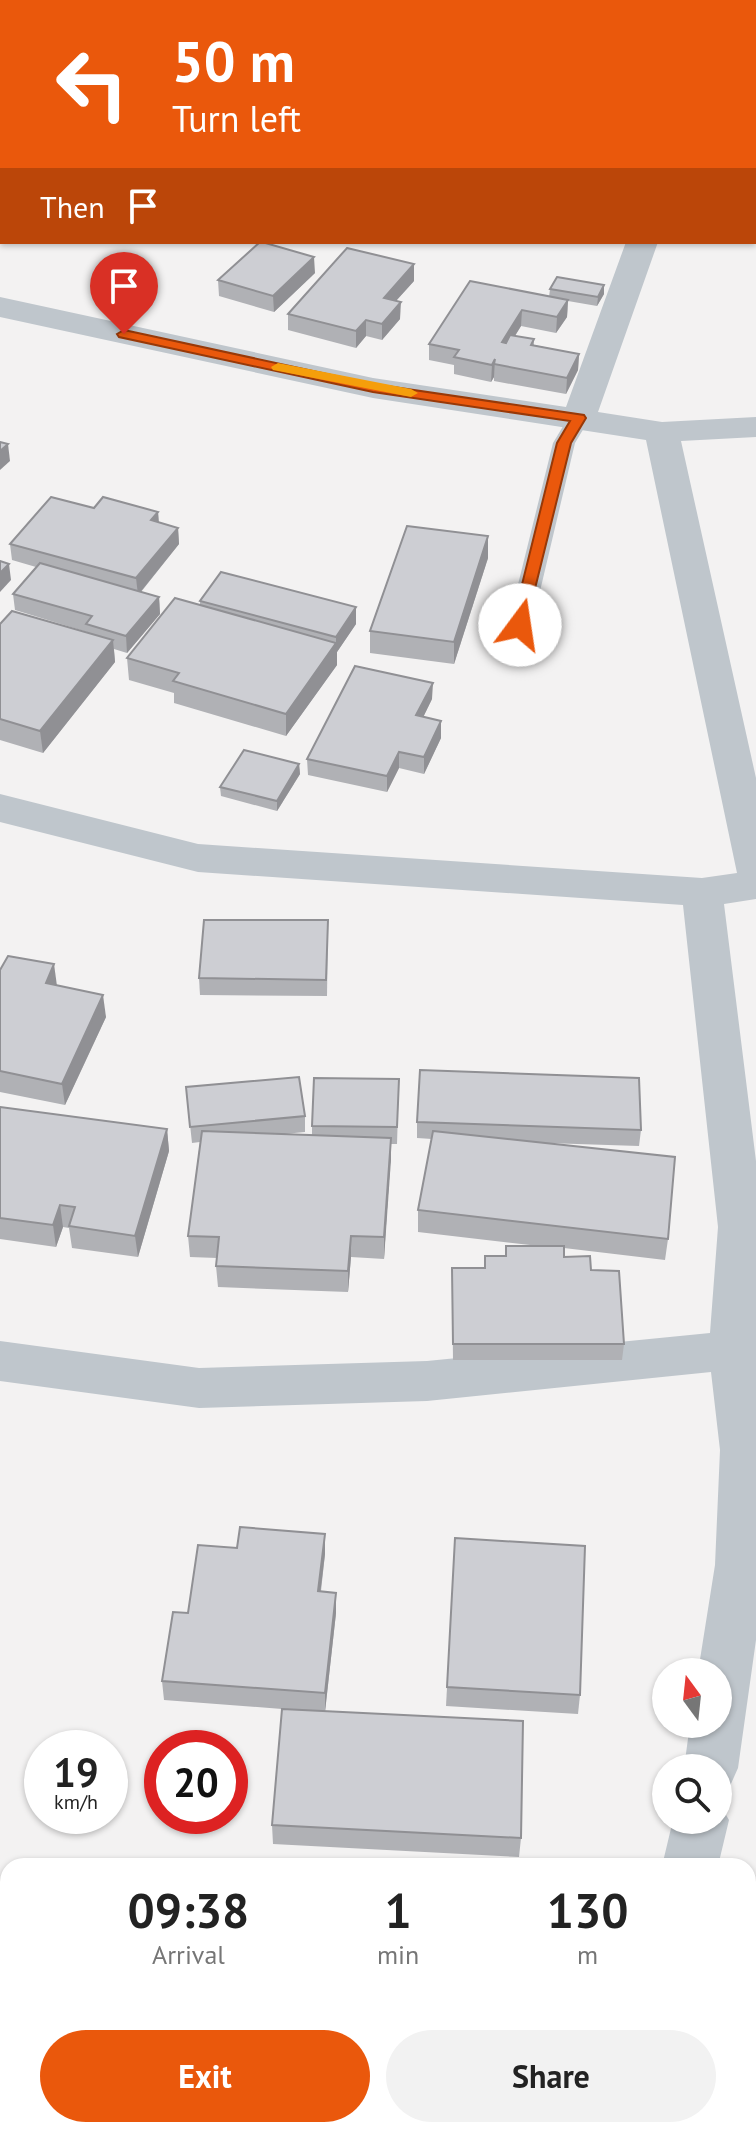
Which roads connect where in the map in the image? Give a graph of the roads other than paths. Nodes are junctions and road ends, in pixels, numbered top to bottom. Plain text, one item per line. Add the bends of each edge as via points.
1 (641, 244) edge
2 (0, 307) edge
3 (579, 418) junction
4 (756, 427) edge
5 (662, 432) junction
6 (520, 625) dead end
7 (0, 808) edge
8 (756, 871) edge
9 (756, 885) edge
10 (702, 892) junction
11 (733, 1350) junction
12 (0, 1361) edge
13 (727, 1658) edge
14 (698, 1834) edge
15 (692, 1858) edge

1 - 3 street
2 - 3 street via 373,388
3 - 5 street
3 - 6 lane via 564,443
4 - 5 street
5 - 8 street
7 - 10 street via 198,858
9 - 10 street
10 - 11 street via 741,1227
11 - 12 street via 427,1381 199,1388
11 - 13 street via 745,1450 741,1565
14 - 15 street

